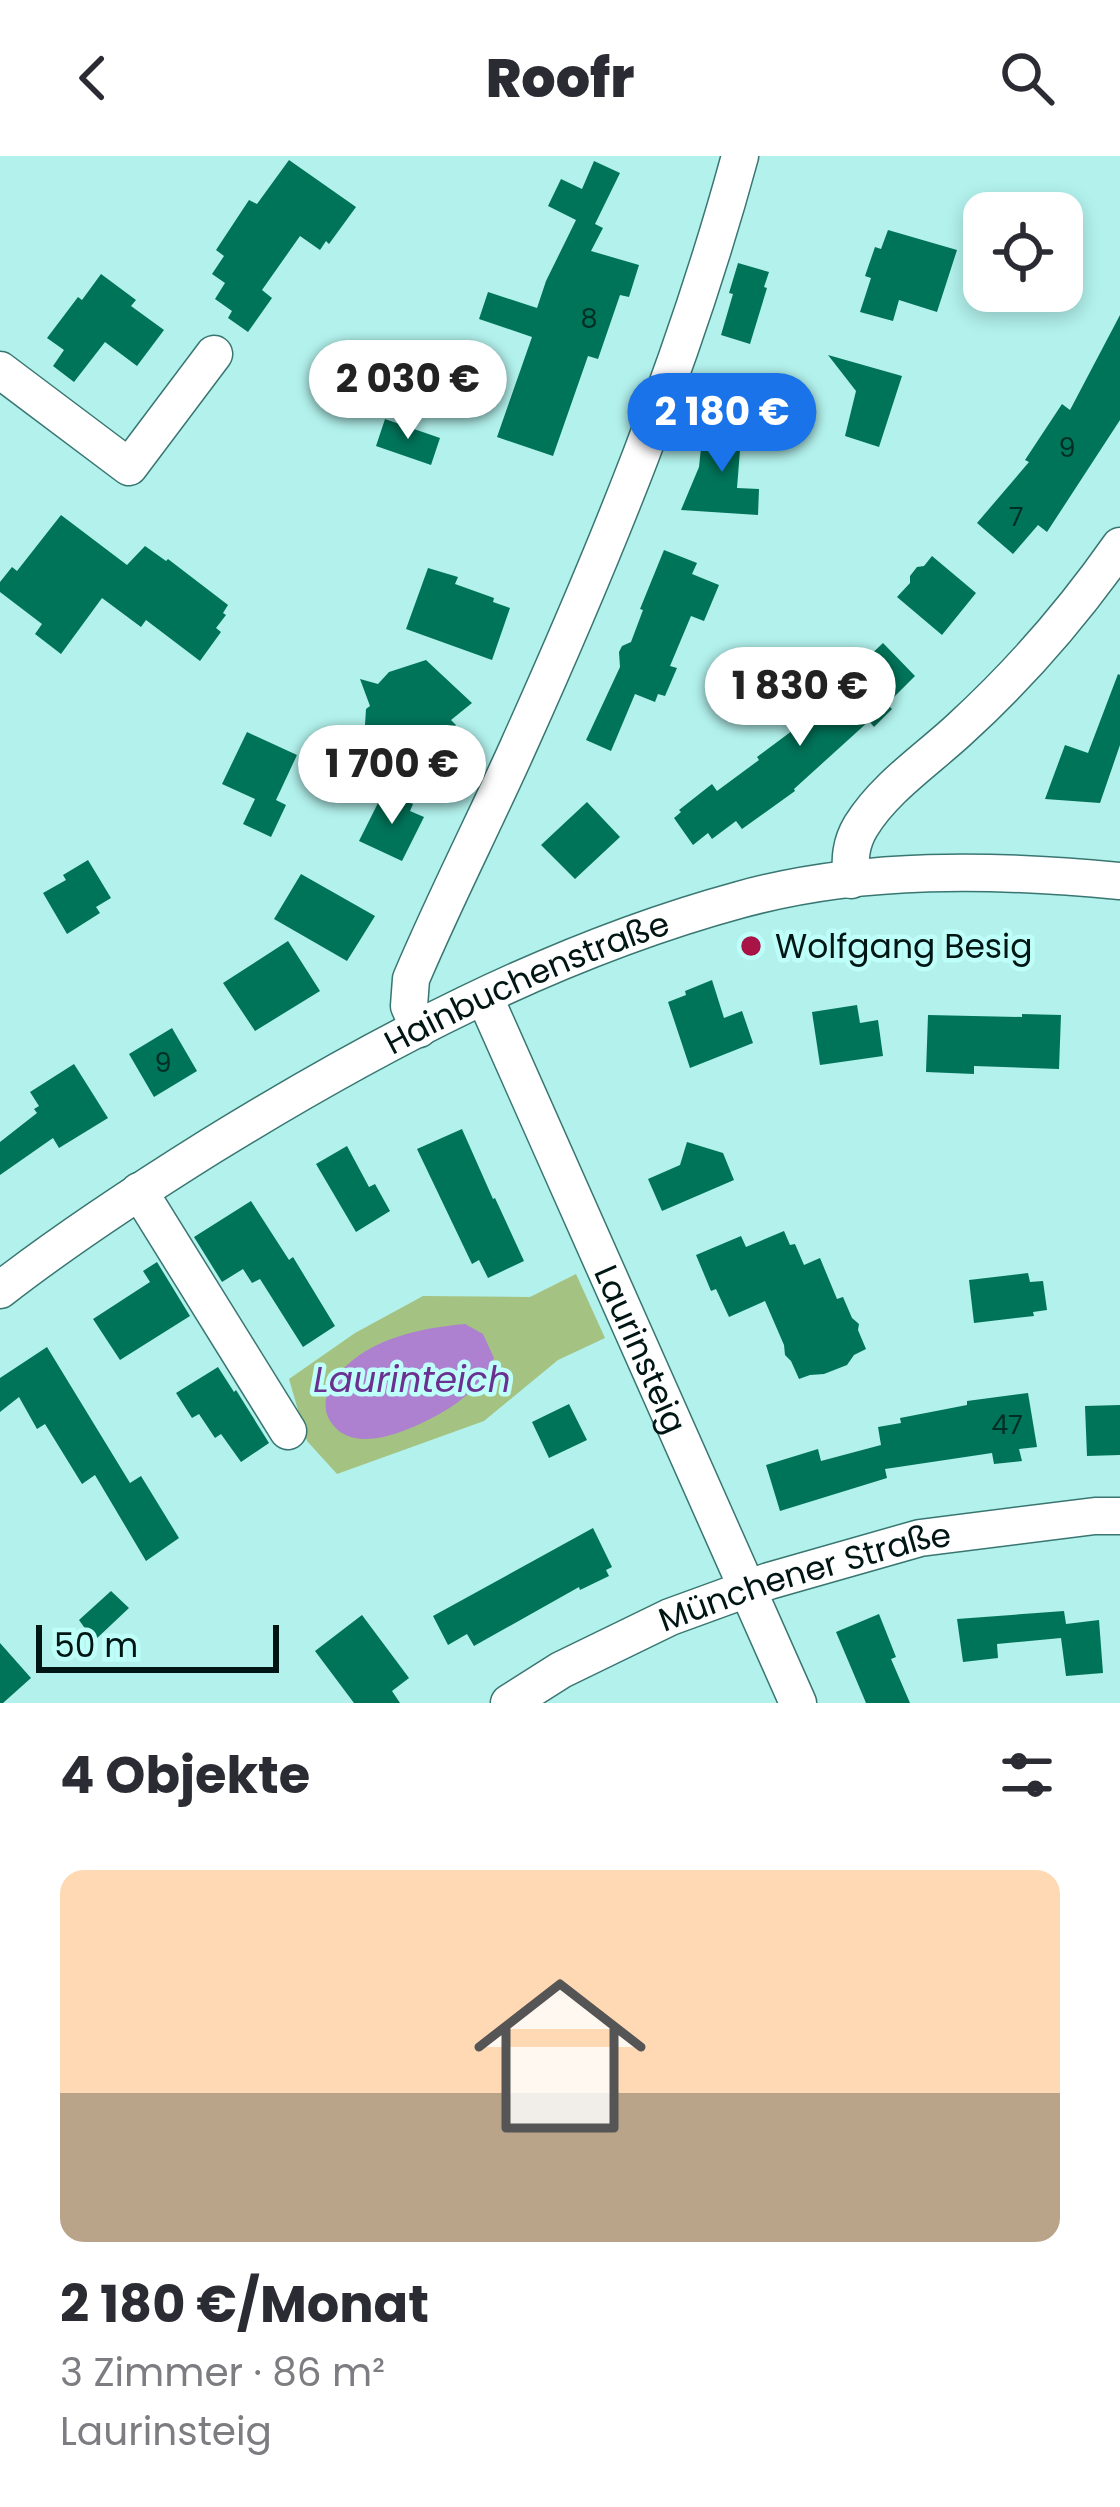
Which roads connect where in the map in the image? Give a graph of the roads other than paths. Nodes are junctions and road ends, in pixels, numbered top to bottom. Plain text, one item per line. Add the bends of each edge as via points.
1 (740, 156) edge
2 (214, 354) dead end
3 (0, 370) edge
4 (1120, 546) edge
5 (851, 880) junction
6 (1120, 881) edge
7 (485, 998) junction
8 (419, 1030) junction
9 (139, 1191) junction
10 (0, 1290) edge
11 (288, 1431) dead end
12 (1120, 1516) edge
13 (747, 1588) junction
14 (509, 1703) edge
15 (798, 1703) edge

1 - 8 street via 637,466 411,979 409,1006
2 - 3 street via 129,467
4 - 5 street via 1029,661 861,826 849,853
5 - 6 street, Hainbuchenstraße via 987,874
5 - 7 street, Hainbuchenstraße via 740,900
7 - 8 street, Hainbuchenstraße
7 - 13 street, Laurinsteig
8 - 9 street, Hainbuchenstraße
9 - 10 street, Hainbuchenstraße
9 - 11 street
12 - 13 street, Münchener Straße via 920,1538
13 - 14 street, Münchener Straße via 652,1625
13 - 15 street, Laurinsteig

